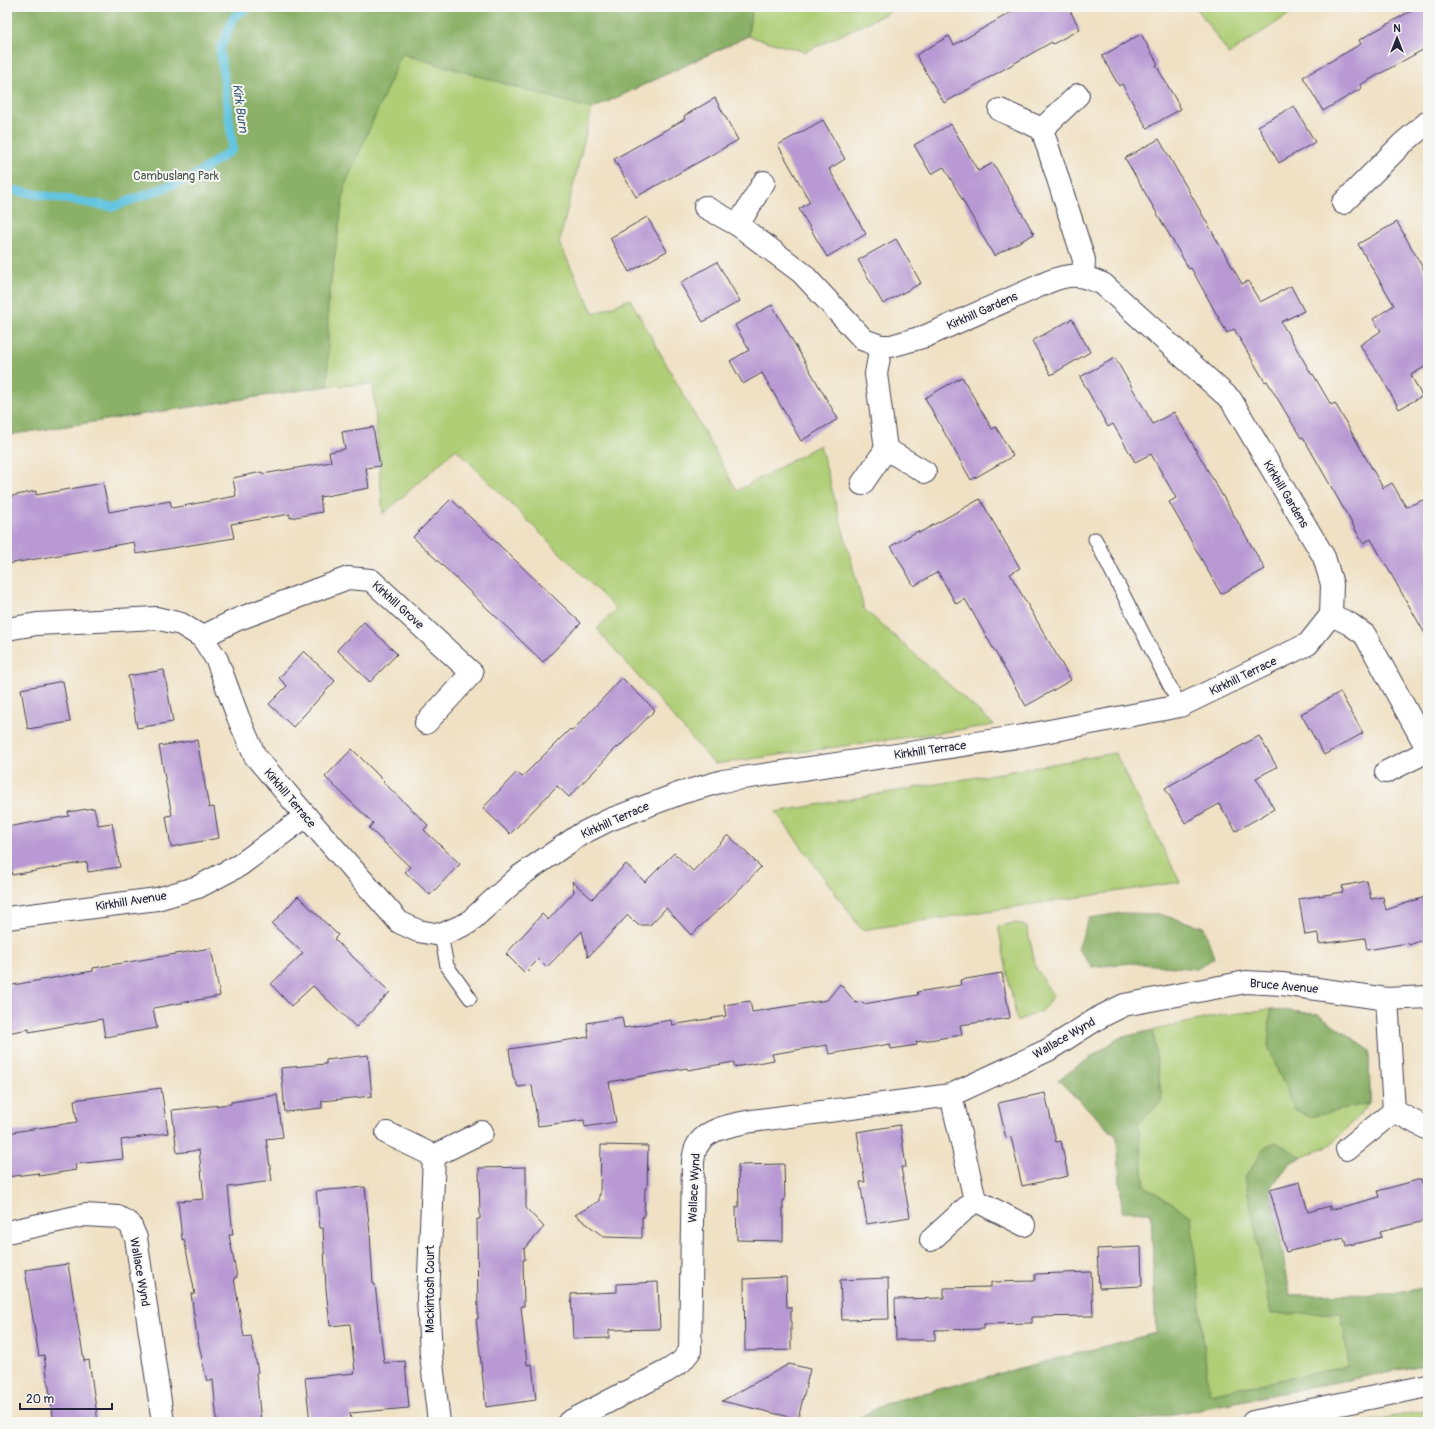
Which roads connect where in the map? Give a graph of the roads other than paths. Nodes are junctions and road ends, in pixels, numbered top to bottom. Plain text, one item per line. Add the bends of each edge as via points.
1 (1078, 95) dead end
2 (1000, 110) dead end
3 (1042, 129) junction
4 (1426, 130) edge
5 (764, 182) dead end
6 (1343, 203) dead end
7 (705, 208) dead end
8 (738, 225) junction
9 (1083, 276) junction
10 (881, 346) junction
11 (886, 449) junction
12 (925, 472) dead end
13 (862, 484) dead end
14 (1095, 540) dead end
15 (1331, 614) junction
16 (7, 629) edge
17 (202, 636) junction
18 (1180, 706) junction
19 (426, 723) dead end
20 (1428, 750) edge
21 (1386, 772) dead end
22 (306, 816) junction
23 (7, 918) edge
24 (441, 935) junction
25 (470, 998) dead end
26 (1428, 998) edge
27 (1158, 999) joint
28 (1387, 999) junction
29 (951, 1095) junction
30 (1394, 1112) junction
31 (1428, 1129) edge
32 (482, 1132) dead end
33 (387, 1133) dead end
34 (1347, 1149) dead end
35 (434, 1156) junction
36 (975, 1200) junction
37 (1024, 1225) dead end
38 (7, 1232) edge
39 (931, 1240) dead end
40 (1428, 1386) edge
41 (163, 1422) edge
42 (439, 1422) edge
43 (569, 1422) edge
44 (1253, 1422) edge

1 - 3 street
2 - 3 street
3 - 9 street via 1084,260
4 - 6 street via 1402,144
5 - 8 street
7 - 8 street
8 - 10 street via 802,273 864,340
9 - 10 street, Kirkhill Gardens via 1064,276 926,336 891,346
9 - 15 street, Kirkhill Gardens via 1103,284 1231,400 1324,557 1332,584
10 - 11 street via 876,374
11 - 12 street
11 - 13 street
14 - 18 lane
15 - 18 street, Kirkhill Terrace via 1308,644
15 - 20 street via 1365,635
16 - 17 street, Kirkhill Terrace via 37,624 156,618 181,624
17 - 19 street, Kirkhill Grove via 236,620 348,578 371,580 472,673
17 - 22 street, Kirkhill Terrace via 217,660 255,756
18 - 24 street, Kirkhill Terrace via 1023,736 723,780 681,793 609,820 581,834 520,876 468,923
20 - 21 street
22 - 23 street, Kirkhill Avenue via 240,865 198,887 157,898
22 - 24 street, Kirkhill Terrace via 399,922 418,931
24 - 25 lane via 446,966
26 - 28 street, Bruce Avenue
27 - 28 street, Bruce Avenue via 1246,982 1282,984
27 - 29 street, Wallace Wynd via 1124,1005 1048,1050
28 - 30 street
29 - 36 street
29 - 43 street, Wallace Wynd via 752,1121 720,1128 707,1135 696,1148 693,1161 690,1351 681,1362 667,1371
30 - 31 street
30 - 34 street
32 - 35 street
33 - 35 street
35 - 42 street, Mackintosh Court via 428,1299 431,1355
36 - 37 street
36 - 39 street
38 - 41 street, Wallace Wynd via 85,1215 118,1217 130,1224 136,1238
40 - 44 street

